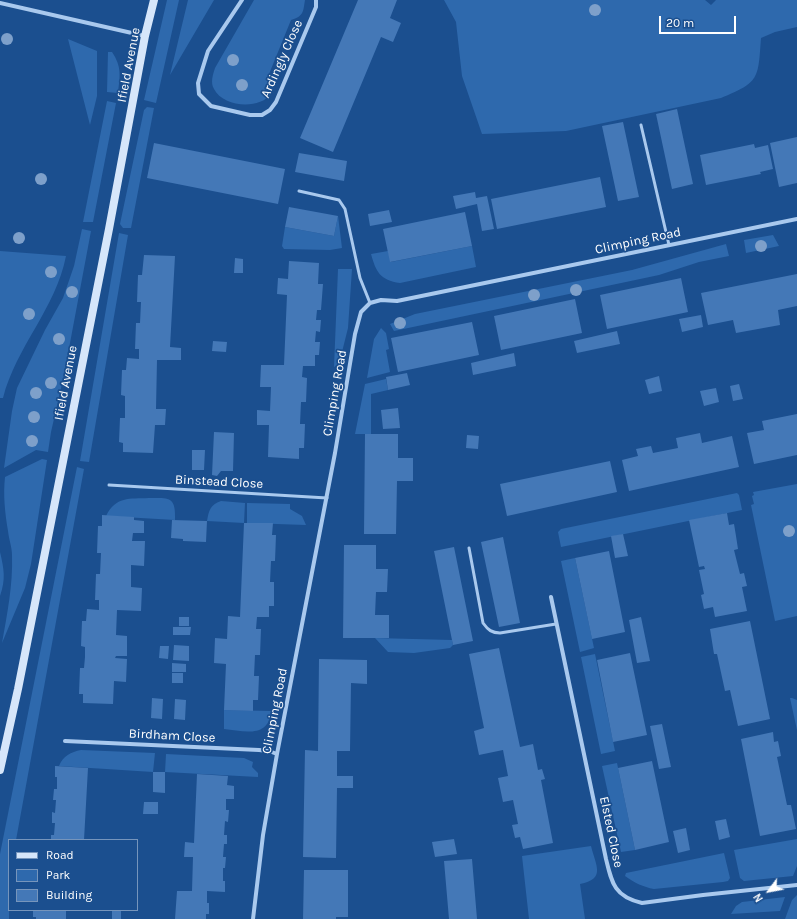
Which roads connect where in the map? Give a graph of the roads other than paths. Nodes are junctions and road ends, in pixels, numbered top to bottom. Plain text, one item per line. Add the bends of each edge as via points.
1 (154, 0) edge
2 (242, 0) edge
3 (316, 0) edge
4 (0, 3) edge
5 (146, 36) junction
6 (641, 125) dead end
7 (299, 191) dead end
8 (797, 219) edge
9 (669, 245) junction
10 (370, 303) junction
11 (109, 485) dead end
12 (327, 498) junction
13 (469, 548) dead end
14 (551, 597) dead end
15 (556, 624) junction
16 (65, 741) dead end
17 (277, 754) junction
18 (0, 770) edge
19 (797, 885) edge
20 (253, 919) edge

1 - 5 street, Ifield Avenue
2 - 3 street, Ardingly Close via 208,51 198,84 199,94 211,106 250,115 262,115 276,102 316,7
4 - 5 street
5 - 18 street, Ifield Avenue
6 - 9 lane
7 - 10 lane via 339,200 345,209 360,278
8 - 9 street, Climping Road
9 - 10 street, Climping Road via 397,301 381,300
10 - 12 street, Climping Road via 361,312 355,334
11 - 12 lane, Binstead Close
12 - 17 street, Climping Road
13 - 15 lane via 483,623 487,629 493,633 500,633
14 - 15 street, Elsted Close
15 - 19 street, Elsted Close via 606,859 612,882 617,890 642,903 702,894
16 - 17 street, Birdham Close via 259,750
17 - 20 street, Climping Road via 263,835

